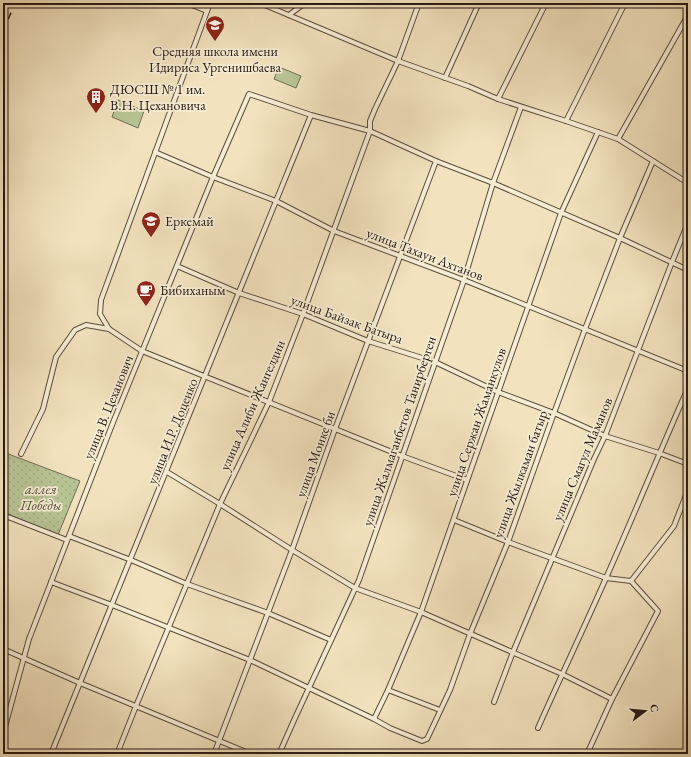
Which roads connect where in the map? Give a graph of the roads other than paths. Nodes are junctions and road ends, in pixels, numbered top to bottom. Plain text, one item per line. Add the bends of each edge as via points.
1 (187, 3) edge
2 (210, 3) edge
3 (260, 3) edge
4 (305, 3) edge
5 (419, 3) edge
6 (479, 3) edge
7 (546, 3) edge
8 (626, 3) edge
9 (207, 11) junction
10 (289, 15) junction
11 (688, 15) edge
12 (398, 61) junction
13 (445, 78) junction
14 (498, 99) junction
15 (521, 107) junction
16 (311, 115) junction
17 (566, 121) junction
18 (370, 131) junction
19 (598, 132) junction
20 (618, 139) junction
21 (155, 152) junction
22 (436, 161) junction
23 (653, 161) junction
24 (213, 177) junction
25 (493, 183) junction
26 (688, 183) edge
27 (276, 201) junction
28 (561, 213) junction
29 (688, 223) edge
30 (334, 231) junction
31 (620, 238) junction
32 (400, 256) junction
33 (672, 262) junction
34 (177, 266) junction
35 (688, 270) edge
36 (464, 280) junction
37 (239, 293) junction
38 (528, 306) junction
39 (303, 314) junction
40 (109, 329) junction
41 (585, 329) junction
42 (368, 341) junction
43 (142, 351) junction
44 (638, 351) junction
45 (435, 362) junction
46 (688, 371) edge
47 (206, 376) junction
48 (688, 388) edge
49 (498, 392) junction
50 (269, 402) junction
51 (554, 413) junction
52 (335, 429) junction
53 (605, 436) junction
54 (659, 453) junction
55 (22, 454) dead end
56 (402, 456) junction
57 (688, 464) edge
58 (167, 472) junction
59 (467, 480) junction
60 (688, 490) edge
61 (220, 504) junction
62 (3, 515) edge
63 (454, 520) junction
64 (68, 538) junction
65 (508, 542) junction
66 (292, 550) junction
67 (552, 558) junction
68 (131, 560) junction
69 (606, 578) junction
70 (631, 581) junction
71 (51, 582) junction
72 (187, 584) junction
73 (355, 588) junction
74 (112, 605) junction
75 (421, 612) junction
76 (268, 613) junction
77 (169, 628) junction
78 (470, 634) junction
79 (331, 640) junction
80 (3, 649) edge
81 (513, 652) junction
82 (24, 658) junction
83 (250, 660) junction
84 (562, 674) junction
85 (80, 683) junction
86 (308, 688) junction
87 (388, 690) junction
88 (612, 699) junction
89 (494, 702) dead end
90 (136, 706) junction
91 (440, 710) junction
92 (374, 718) junction
93 (538, 728) dead end
94 (3, 734) edge
95 (220, 741) junction
96 (52, 754) edge
97 (117, 754) edge
98 (214, 754) edge
99 (251, 754) edge
100 (279, 754) edge
101 (587, 754) edge

1 - 9 street
2 - 9 street
3 - 10 street
4 - 10 street
5 - 12 street, улица Алиби Жангелдин
6 - 13 street
7 - 14 street
8 - 17 street
9 - 21 street
10 - 12 street
11 - 20 street
12 - 13 street
12 - 18 street, улица Алиби Жангелдин via 374,109
13 - 14 street
14 - 15 street
15 - 17 street
15 - 25 street, улица Жалмаганбетов Танирберген
16 - 18 street
16 - 24 street, улица В. Цеханович via 249,94
16 - 27 street, улица И.Р. Доценко
17 - 19 street
18 - 22 street
18 - 30 street, улица Алиби Жангелдин
19 - 20 street
19 - 28 street, улица Сержан Жаманкулов
20 - 23 street
21 - 24 street, улица Тахауи Ахтанов
21 - 40 street via 101,300 100,314
22 - 25 street
22 - 32 street, улица Монке би
23 - 26 street
23 - 31 street, улица Жылкаман батыр
24 - 27 street, улица Тахауи Ахтанов
24 - 34 street, улица В. Цеханович
25 - 28 street
25 - 36 street, улица Жалмаганбетов Танирберген
27 - 30 street, улица Тахауи Ахтанов
27 - 37 street, улица И.Р. Доценко
28 - 31 street
28 - 38 street, улица Сержан Жаманкулов
29 - 33 street, улица Смагул Маманов
30 - 32 street, улица Тахауи Ахтанов
30 - 39 street, улица Алиби Жангелдин
31 - 33 street
31 - 41 street, улица Жылкаман батыр
32 - 36 street, улица Тахауи Ахтанов
32 - 42 street, улица Монке би
33 - 35 street
33 - 44 street, улица Смагул Маманов
34 - 37 street, улица Байзак Батыра
34 - 43 street, улица В. Цеханович
36 - 38 street, улица Тахауи Ахтанов
36 - 45 street, улица Жалмаганбетов Танирберген
37 - 39 street, улица Байзак Батыра
37 - 47 street, улица И.Р. Доценко
38 - 41 street, улица Тахауи Ахтанов
38 - 49 street, улица Сержан Жаманкулов
39 - 42 street, улица Байзак Батыра
39 - 50 street, улица Алиби Жангелдин
40 - 43 street
40 - 55 street via 86,325 71,335 56,357 43,409
41 - 44 street, улица Тахауи Ахтанов
41 - 51 street, улица Жылкаман батыр
42 - 45 street, улица Байзак Батыра
42 - 52 street, улица Монке би
43 - 47 street
43 - 64 street, улица В. Цеханович
44 - 46 street, улица Тахауи Ахтанов
44 - 53 street, улица Смагул Маманов
45 - 49 street, улица Байзак Батыра
45 - 56 street, улица Жалмаганбетов Танирберген
47 - 50 street
47 - 58 street, улица И.Р. Доценко
48 - 54 street
49 - 51 street, улица Байзак Батыра
49 - 59 street, улица Сержан Жаманкулов
50 - 52 street
50 - 61 street, улица Алиби Жангелдин
51 - 53 street, улица Байзак Батыра
51 - 65 street, улица Жылкаман батыр
52 - 56 street
52 - 66 street, улица Монке би
53 - 54 street, улица Байзак Батыра
53 - 67 street, улица Смагул Маманов
54 - 57 street, улица Байзак Батыра
54 - 69 street
56 - 59 street
56 - 73 street, улица Жалмаганбетов Танирберген
58 - 61 street
58 - 68 street, улица И.Р. Доценко
59 - 63 street, улица Сержан Жаманкулов
60 - 70 street via 674,526
61 - 66 street
61 - 72 street, улица Алиби Жангелдин
62 - 64 street
63 - 65 street
63 - 75 street, улица Сержан Жаманкулов
64 - 68 street
64 - 71 street, улица В. Цеханович
65 - 67 street
65 - 78 street, улица Жылкаман батыр
66 - 73 street
66 - 76 street, улица Монке би
67 - 69 street
67 - 81 street, улица Смагул Маманов
68 - 72 street
68 - 74 street, улица И.Р. Доценко
69 - 70 street
69 - 84 street
70 - 88 street via 658,611
71 - 74 street
71 - 82 street, улица В. Цеханович
72 - 76 street
72 - 77 street, улица Алиби Жангелдин
73 - 75 street
73 - 79 street, улица Жалмаганбетов Танирберген
74 - 77 street
74 - 85 street, улица И.Р. Доценко
75 - 78 street
75 - 87 street, улица Сержан Жаманкулов
76 - 79 street
76 - 83 street, улица Монке би
77 - 83 street
77 - 90 street, улица Алиби Жангелдин
78 - 81 street
78 - 91 street, улица Жылкаман батыр
79 - 86 street, улица Жалмаганбетов Танирберген
80 - 82 street
81 - 84 street
81 - 89 street, улица Смагул Маманов
82 - 85 street
82 - 94 street, улица В. Цеханович
83 - 86 street
83 - 95 street, улица Монке би
84 - 88 street
84 - 93 street
85 - 90 street
85 - 96 street, улица И.Р. Доценко
86 - 92 street
86 - 100 street, улица Жалмаганбетов Танирберген
87 - 91 street
87 - 92 street, улица Сержан Жаманкулов
88 - 101 street
90 - 95 street
90 - 97 street, улица Алиби Жангелдин
91 - 92 street, улица Жылкаман батыр via 428,739 422,740 390,728
95 - 98 street, улица Монке би
95 - 99 street

